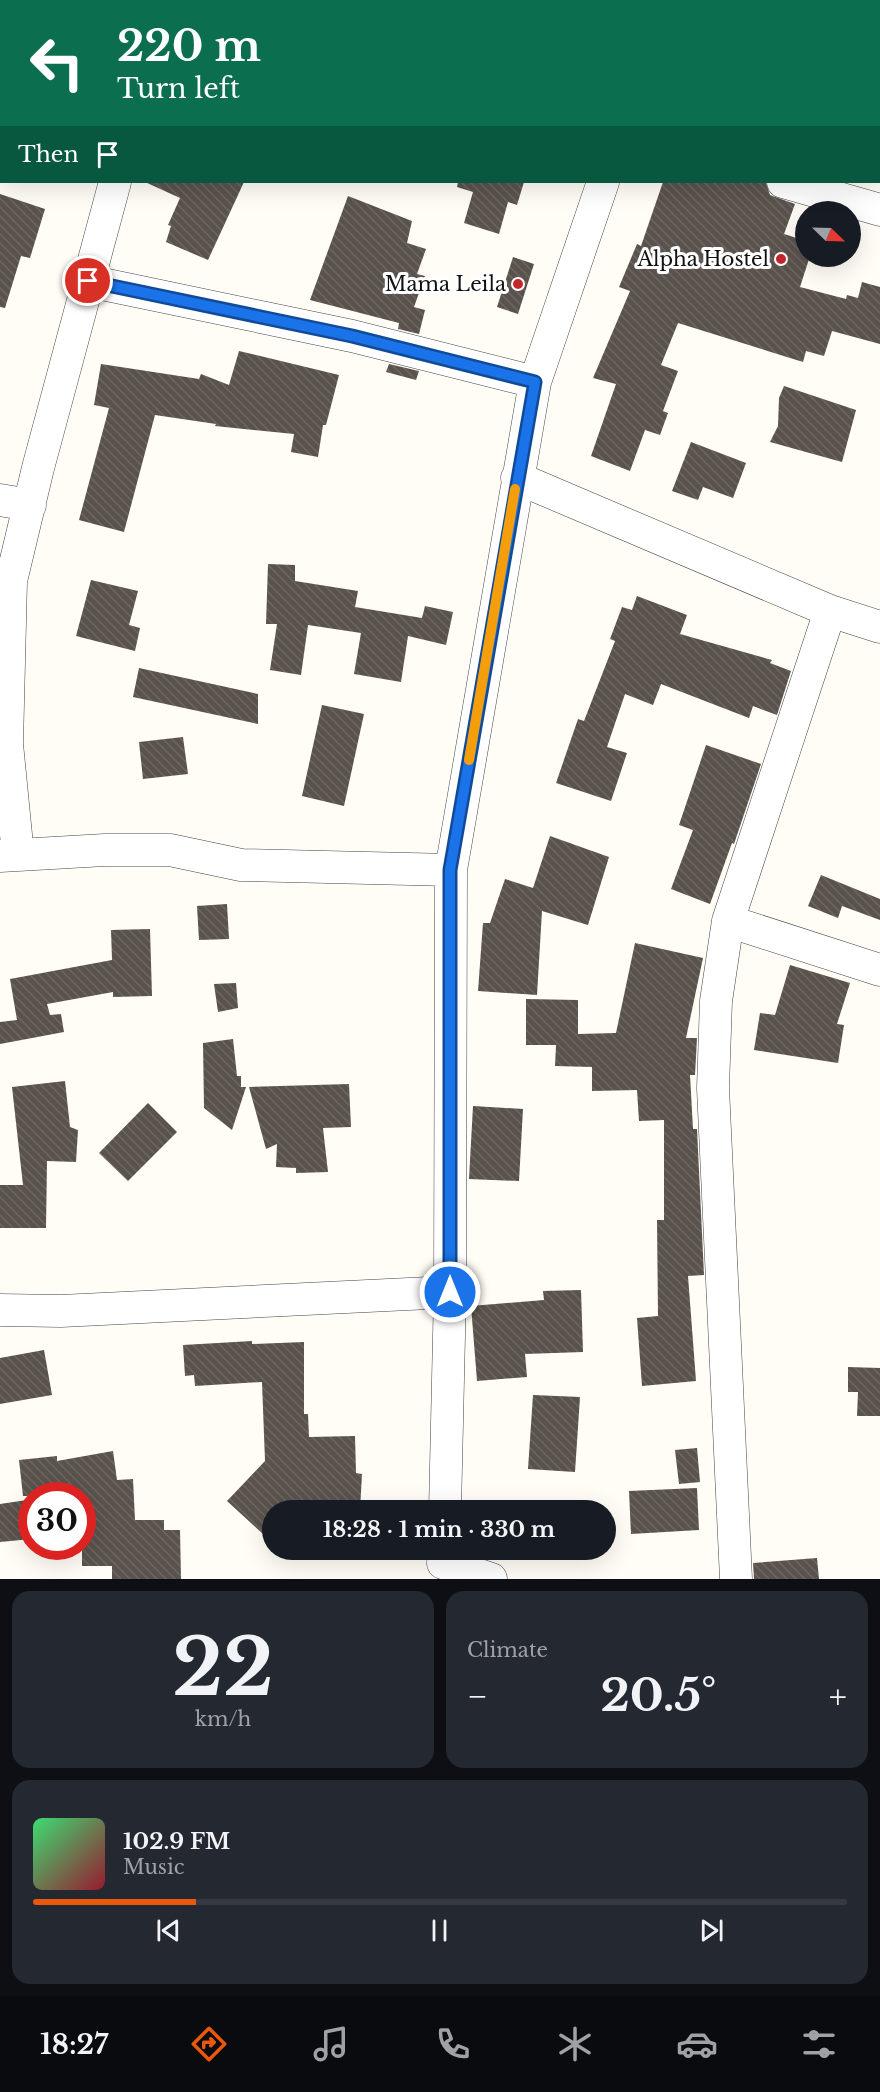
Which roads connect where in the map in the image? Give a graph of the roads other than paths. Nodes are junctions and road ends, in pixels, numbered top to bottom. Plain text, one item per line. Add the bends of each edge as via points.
1 (115, 183) edge
2 (603, 183) edge
3 (786, 183) edge
4 (880, 210) edge
5 (88, 281) junction
6 (535, 382) junction
7 (517, 478) junction
8 (15, 502) edge
9 (830, 611) junction
10 (880, 627) edge
11 (9, 856) edge
12 (450, 870) junction
13 (728, 921) junction
14 (880, 970) edge
15 (450, 1292) junction
16 (0, 1310) edge
17 (445, 1500) edge
18 (444, 1564) edge
19 (491, 1579) edge
20 (736, 1579) edge

1 - 5 street
2 - 6 street
3 - 4 street
5 - 6 street via 352,336
5 - 8 street
6 - 7 street
7 - 9 street
7 - 12 street
8 - 11 street via 7,744
9 - 10 street
9 - 13 street
11 - 12 street via 170,850 241,865
12 - 15 street
13 - 14 street
13 - 20 street via 716,1002 713,1088
15 - 16 street via 61,1311
15 - 17 street
18 - 19 street

